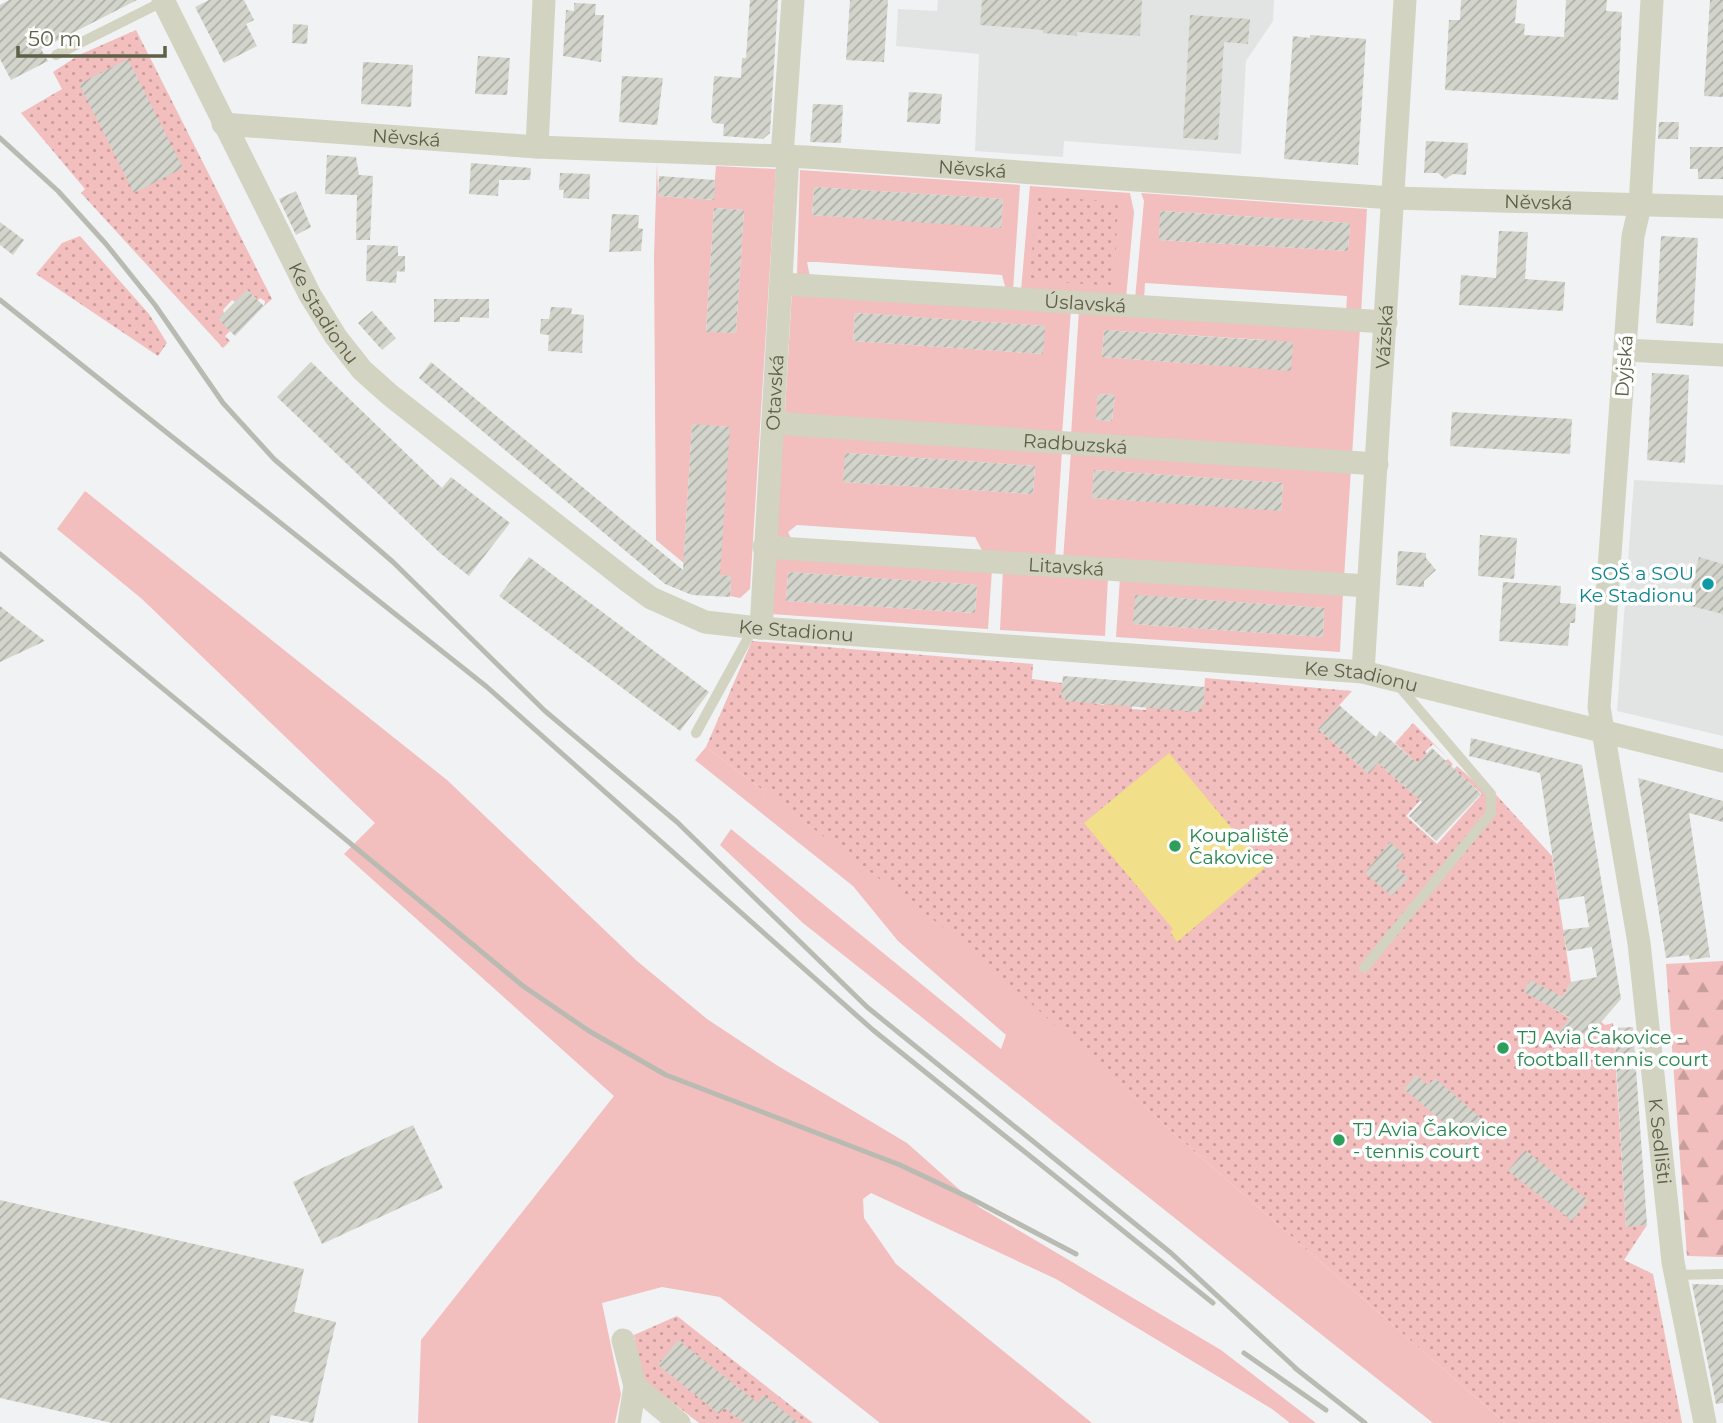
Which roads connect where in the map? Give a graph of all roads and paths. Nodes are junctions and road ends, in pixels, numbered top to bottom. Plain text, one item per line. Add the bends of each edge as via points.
1 (544, 0) edge
2 (793, 0) edge
3 (1405, 0) edge
4 (1652, 0) edge
5 (163, 1) edge
6 (56, 55) dead end
7 (223, 124) junction
8 (537, 147) junction
9 (785, 156) junction
10 (1393, 198) junction
11 (1640, 206) junction
12 (1723, 207) edge
13 (783, 284) junction
14 (1386, 322) junction
15 (1626, 350) junction
16 (1723, 355) edge
17 (773, 423) junction
18 (1377, 464) junction
19 (765, 547) junction
20 (1368, 586) junction
21 (755, 627) junction
22 (1363, 673) junction
23 (1394, 680) junction
24 (1603, 732) junction
25 (696, 733) dead end
26 (1723, 761) edge
27 (1364, 968) dead end
28 (1675, 1275) junction
29 (1723, 1275) edge
30 (623, 1339) dead end
31 (635, 1386) junction
32 (628, 1423) edge
33 (679, 1423) edge
34 (1705, 1423) edge

1 - 8 street
2 - 9 street, Otavská
3 - 10 street, Vážská
4 - 11 street, Dyjská
5 - 6 lane
5 - 7 street, Ke Stadionu
7 - 8 street, Něvská
7 - 21 street, Ke Stadionu via 310,295 362,370 421,422 651,598 705,622
8 - 9 street, Něvská
9 - 10 street, Něvská
9 - 13 street, Otavská
10 - 11 street, Něvská
10 - 14 street, Vážská
11 - 12 street, Něvská
11 - 15 street, Dyjská via 1633,236
13 - 14 street, Úslavská
13 - 17 street, Otavská
14 - 18 street, Vážská
15 - 16 street
15 - 24 street, Dyjská via 1599,707
17 - 18 street, Radbuzská
17 - 19 street, Otavská
18 - 20 street, Vážská
19 - 20 street, Litavská
19 - 21 street, Otavská
20 - 22 street, Vážská
21 - 22 street, Ke Stadionu
21 - 25 lane
22 - 23 street, Ke Stadionu
23 - 24 street, Ke Stadionu
23 - 27 lane via 1491,794 1491,813
24 - 26 street, Ke Stadionu
24 - 28 street, K Sedlišti via 1639,943
28 - 29 lane
28 - 34 street, K Sedlišti
30 - 31 street
31 - 32 street
31 - 33 street

